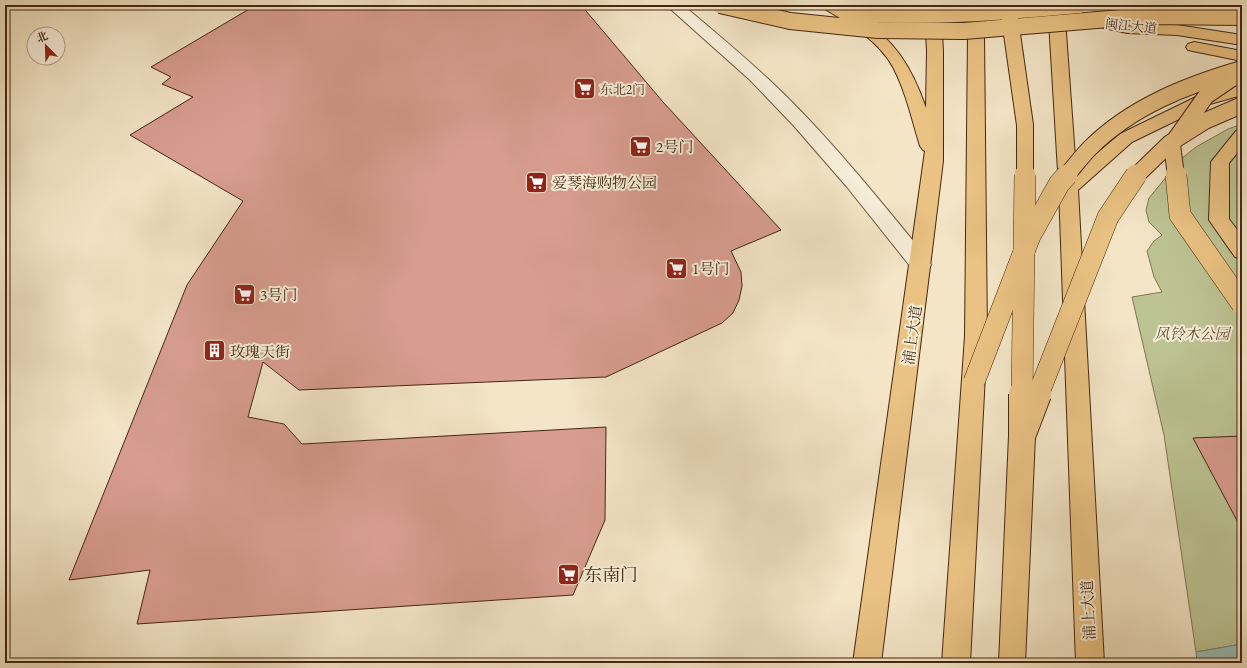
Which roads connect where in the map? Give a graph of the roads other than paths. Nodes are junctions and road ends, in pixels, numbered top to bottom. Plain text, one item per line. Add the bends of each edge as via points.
1 (674, 5) edge
2 (720, 5) edge
3 (932, 5) edge
4 (971, 5) edge
5 (997, 5) edge
6 (1008, 5) edge
7 (1079, 5) edge
8 (1209, 5) edge
9 (823, 7) edge
10 (1057, 10) edge
11 (1242, 10) edge
12 (1242, 17) edge
13 (1127, 28) junction
14 (1242, 40) edge
15 (1242, 56) edge
16 (1242, 70) edge
17 (1242, 90) edge
18 (1242, 106) edge
19 (1242, 135) edge
20 (934, 161) junction
21 (1068, 188) junction
22 (1242, 251) edge
23 (921, 265) junction
24 (1242, 304) edge
25 (974, 382) junction
26 (1022, 436) junction
27 (1090, 652) edge
28 (868, 663) edge
29 (956, 663) edge
30 (1012, 663) edge

1 - 23 lane via 747,68 782,103 857,185
2 - 12 main road, bridge via 790,20 878,30 964,31 1145,16
3 - 20 main road, 浦上大道 via 935,50
4 - 25 main road, bridge via 976,34
5 - 10 main road, 闽江大道
6 - 26 main road, bridge via 1025,125
7 - 9 main road, bridge via 955,15 869,14
8 - 11 main road
9 - 20 main road via 865,28 895,59 904,76
10 - 13 main road, 闽江大道
10 - 21 main road, 浦上大道
13 - 14 main road, 闽江大道 via 1177,30
13 - 15 main road via 1200,49
16 - 24 main road, bridge via 1206,96 1172,144 1180,216
16 - 25 main road, bridge via 1207,79 1168,95 1129,116 1090,148 1059,184 1030,236
17 - 21 main road via 1204,100 1126,138
18 - 26 main road, bridge via 1205,121 1170,142 1138,173 1108,217
19 - 22 main road via 1220,162 1219,220
20 - 23 main road, 浦上大道
21 - 27 main road, 浦上大道
23 - 28 main road, 浦上大道
25 - 29 main road
26 - 30 main road, bridge

